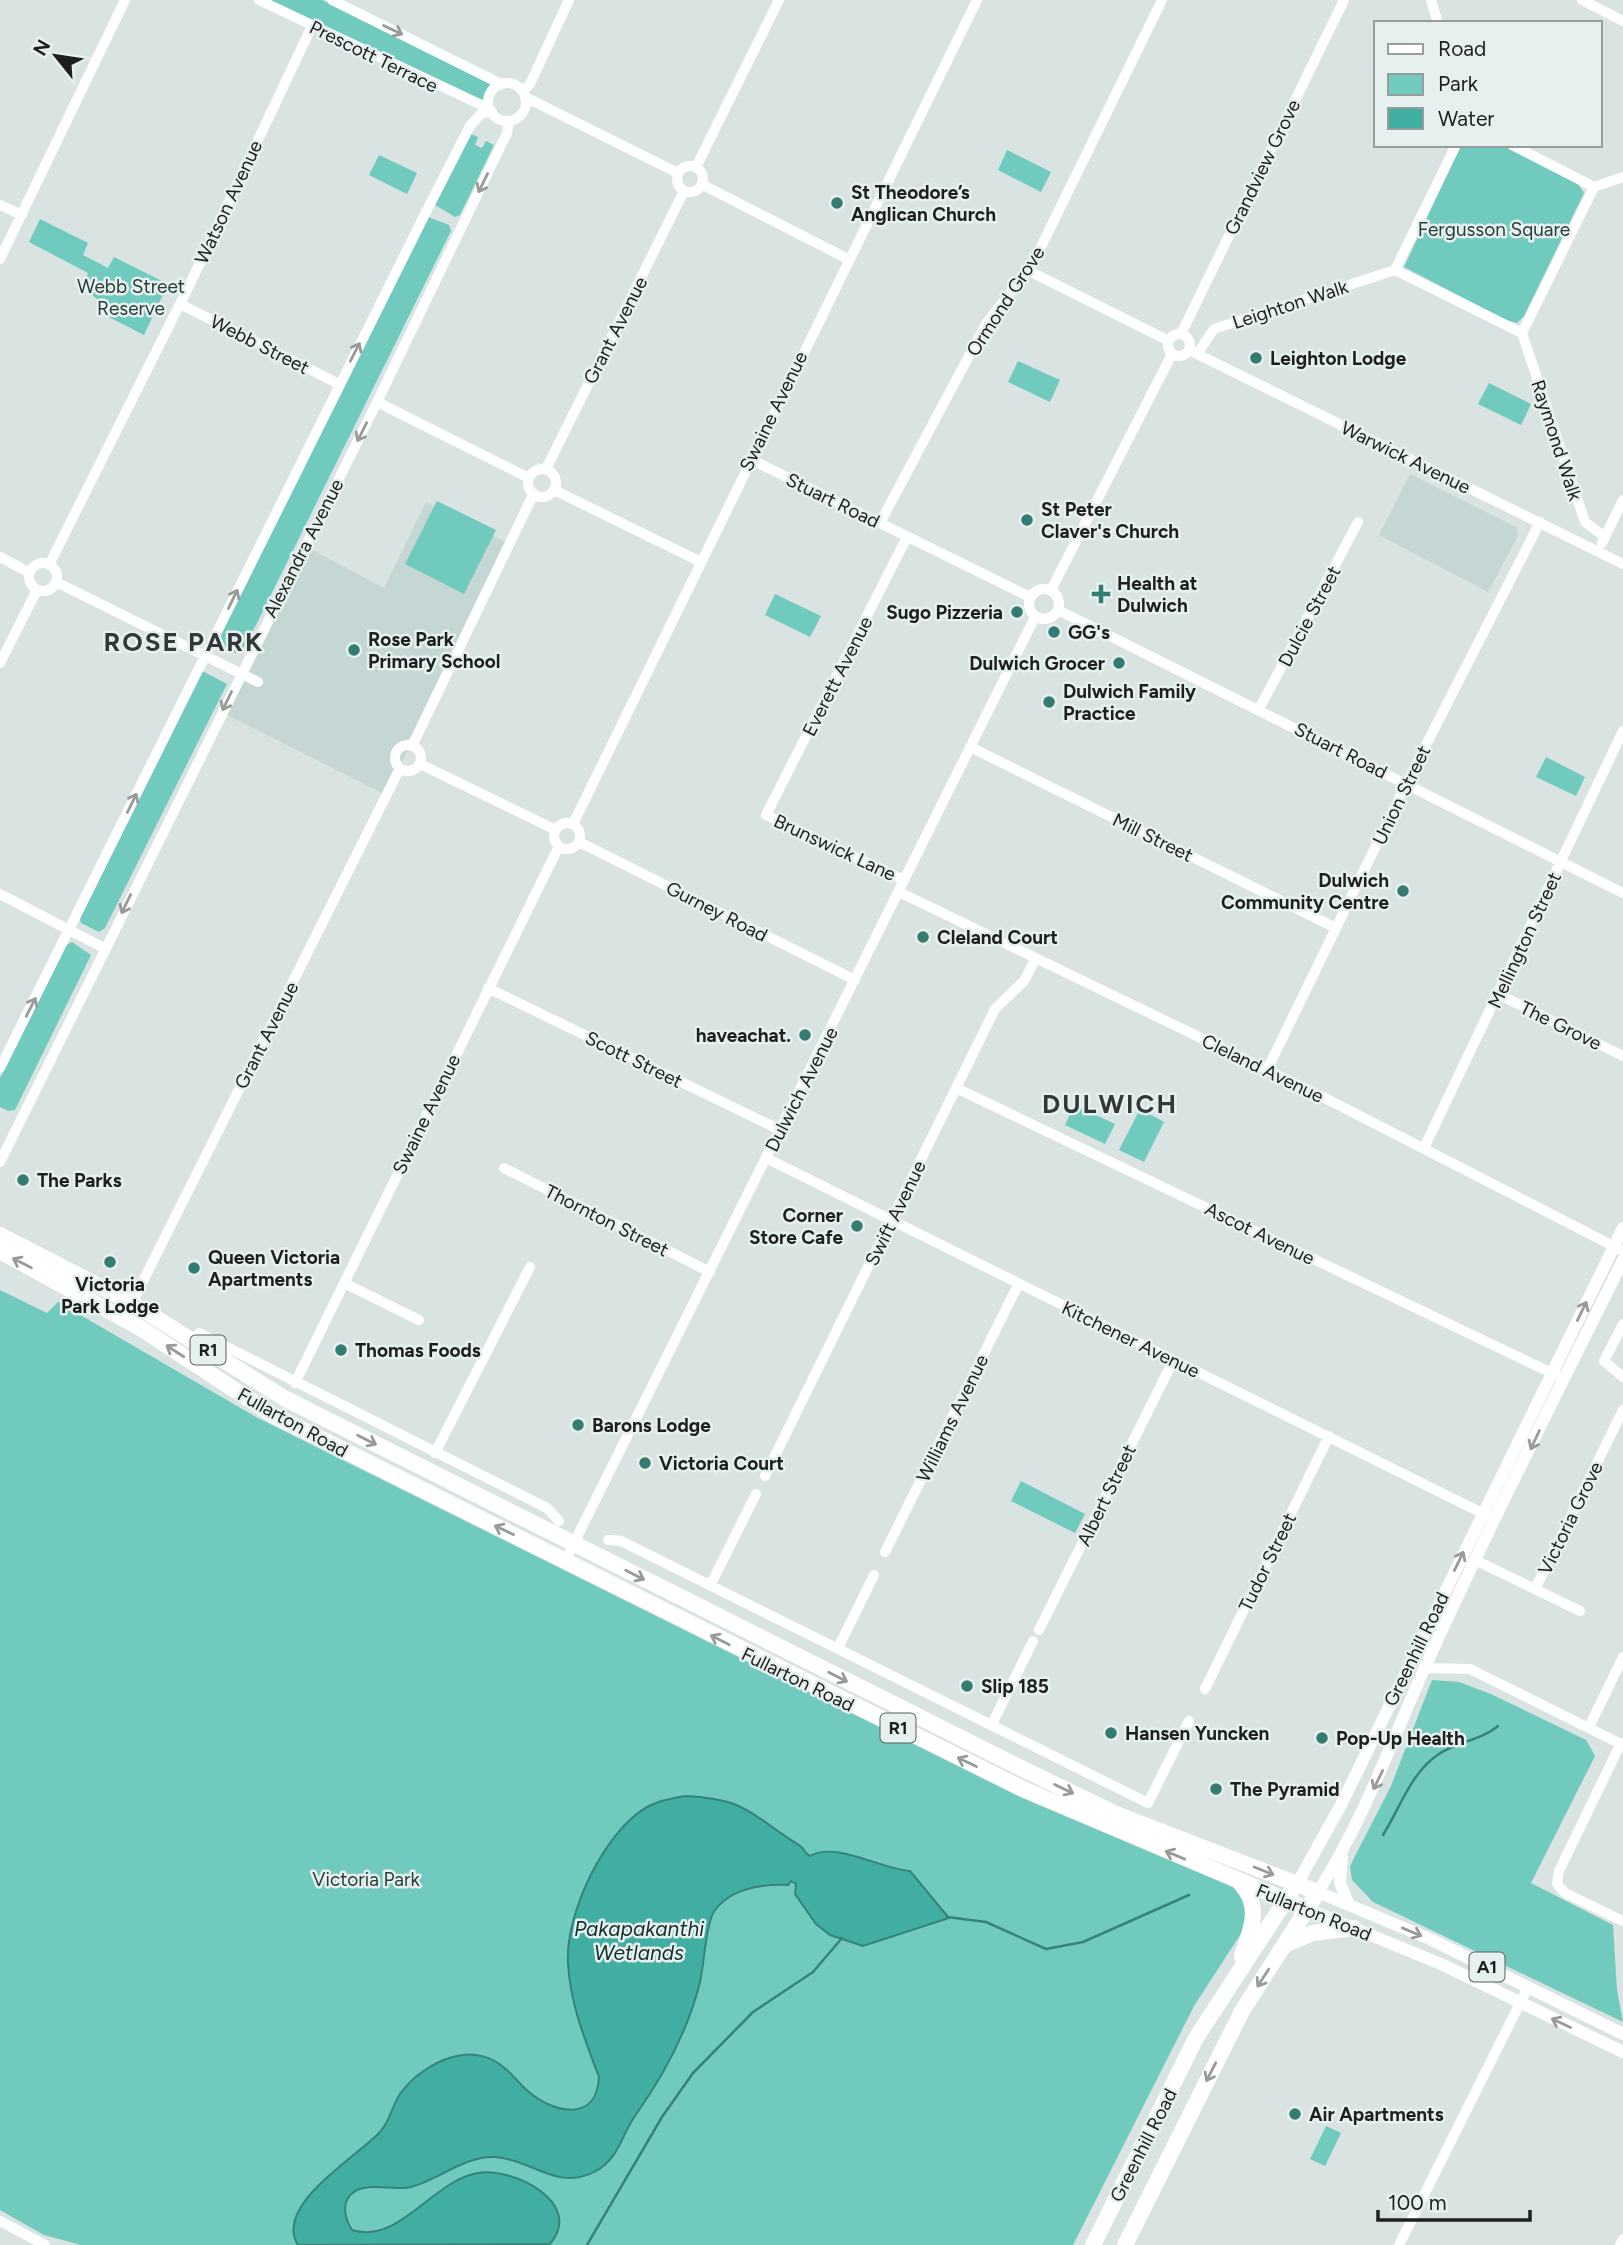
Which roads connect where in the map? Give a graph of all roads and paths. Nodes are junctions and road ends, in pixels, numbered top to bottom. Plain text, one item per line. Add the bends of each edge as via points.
1 (125, 0) edge
2 (259, 0) edge
3 (332, 0) edge
4 (569, 0) edge
5 (779, 0) edge
6 (977, 0) edge
7 (1162, 0) edge
8 (1344, 0) edge
9 (1431, 0) edge
10 (1582, 0) edge
11 (1436, 21) edge
12 (1623, 21) edge
13 (312, 26) junction
14 (537, 63) junction
15 (531, 80) junction
16 (507, 83) junction
17 (455, 95) junction
18 (524, 98) junction
19 (552, 110) junction
20 (491, 111) junction
21 (509, 121) junction
22 (470, 126) junction
23 (1455, 147) edge
24 (1515, 147) edge
25 (696, 167) junction
26 (678, 173) junction
27 (1623, 177) edge
28 (703, 185) junction
29 (1594, 187) junction
30 (684, 191) junction
31 (0, 205) edge
32 (22, 215) junction
33 (848, 258) junction
34 (0, 259) edge
35 (1027, 270) junction
36 (1395, 270) junction
37 (180, 304) junction
38 (1522, 333) junction
39 (1181, 334) junction
40 (1169, 341) junction
41 (1193, 352) junction
42 (1171, 354) junction
43 (339, 384) junction
44 (377, 402) junction
45 (750, 459) junction
46 (545, 470) junction
47 (528, 478) junction
48 (554, 490) junction
49 (533, 495) junction
50 (1623, 500) edge
51 (1358, 522) dead end
52 (1540, 522) junction
53 (880, 523) junction
54 (907, 537) junction
55 (1605, 537) junction
56 (1598, 552) junction
57 (0, 557) edge
58 (699, 561) junction
59 (1623, 564) edge
60 (48, 565) junction
61 (30, 573) junction
62 (56, 582) junction
63 (37, 590) junction
64 (1051, 590) junction
65 (1030, 597) junction
66 (1058, 610) junction
67 (1035, 617) junction
68 (205, 656) junction
69 (0, 663) edge
70 (240, 673) junction
71 (258, 681) dead end
72 (1259, 709) junction
73 (1622, 733) edge
74 (412, 746) junction
75 (970, 747) junction
76 (420, 764) junction
77 (400, 768) junction
78 (1406, 784) junction
79 (766, 814) joint
80 (573, 824) junction
81 (556, 830) junction
82 (579, 842) junction
83 (559, 846) junction
84 (1561, 862) junction
85 (904, 880) junction
86 (899, 892) junction
87 (1623, 893) edge
88 (0, 894) edge
89 (1336, 928) junction
90 (69, 930) junction
91 (104, 948) junction
92 (1036, 958) junction
93 (856, 980) junction
94 (488, 988) junction
95 (1498, 995) junction
96 (1623, 1056) edge
97 (0, 1068) edge
98 (1267, 1070) junction
99 (956, 1088) junction
100 (780, 1130) junction
101 (1424, 1148) junction
102 (766, 1158) junction
103 (0, 1162) edge
104 (504, 1168) dead end
105 (891, 1220) junction
106 (1623, 1228) edge
107 (0, 1235) edge
108 (1618, 1249) edge
109 (0, 1251) edge
110 (1623, 1260) edge
111 (530, 1267) dead end
112 (709, 1272) junction
113 (344, 1283) junction
114 (1018, 1283) junction
115 (132, 1303) junction
116 (125, 1319) junction
117 (419, 1320) dead end
118 (1623, 1324) edge
119 (199, 1333) dead end
120 (1173, 1361) junction
121 (1551, 1373) junction
122 (1623, 1377) edge
123 (1564, 1378) junction
124 (295, 1383) junction
125 (345, 1408) junction
126 (1623, 1410) edge
127 (337, 1424) junction
128 (1329, 1436) junction
129 (328, 1443) junction
130 (435, 1453) junction
131 (765, 1476) dead end
132 (756, 1493) dead end
133 (1483, 1512) junction
134 (559, 1521) dead end
135 (1496, 1521) junction
136 (608, 1540) dead end
137 (574, 1544) junction
138 (885, 1552) dead end
139 (565, 1561) junction
140 (1476, 1561) junction
141 (874, 1575) dead end
142 (712, 1584) junction
143 (1535, 1589) junction
144 (1580, 1611) dead end
145 (771, 1615) junction
146 (760, 1638) junction
147 (838, 1648) junction
148 (751, 1656) junction
149 (1623, 1657) edge
150 (1425, 1668) junction
151 (1205, 1689) dead end
152 (1189, 1721) dead end
153 (992, 1724) junction
154 (1589, 1727) junction
155 (1622, 1744) edge
156 (1343, 1853) junction
157 (1238, 1882) junction
158 (1297, 1884) junction
159 (1318, 1892) junction
160 (1285, 1901) junction
161 (1349, 1905) junction
162 (1307, 1909) junction
163 (1623, 1921) edge
164 (1354, 1928) junction
165 (1284, 1946) junction
166 (1237, 1971) junction
167 (1528, 1987) junction
168 (1520, 2003) junction
169 (1623, 2035) edge
170 (1623, 2052) edge
171 (0, 2221) edge
172 (1623, 2239) edge
173 (44, 2244) edge
174 (1093, 2245) edge
175 (1125, 2245) edge
176 (1399, 2245) edge
177 (1620, 2245) edge

1 - 32 street
2 - 13 street, Prescott Terrace
3 -> 16 street, Prescott Terrace
4 - 14 street
5 - 25 street
6 - 33 street, Swaine Avenue
7 - 35 street, Ormond Grove
8 - 39 street, Grandview Grove
9 - 11 street
10 - 12 street
13 - 17 street, Prescott Terrace
13 - 37 street, Watson Avenue
14 - 15 street
14 - 16 street via 525,76
15 - 18 street
15 - 19 street via 534,91
16 - 18 street
16 - 20 street via 490,94
17 - 20 street, Prescott Terrace
17 - 22 street via 470,114
18 - 19 street
18 - 21 street via 520,116
19 - 26 street
20 - 21 street
20 - 22 street via 482,113
21 -> 44 street, Alexandra Avenue
43 -> 22 street, Alexandra Avenue
23 - 36 street
24 - 29 street
25 - 26 street
25 - 28 street
26 - 30 street via 678,185
27 - 29 street
28 - 30 street via 693,192
28 - 33 street
29 - 38 street
30 - 46 street, Grant Avenue
31 - 32 street
32 - 34 street
33 - 45 street, Swaine Avenue
35 - 40 street
35 - 53 street, Ormond Grove via 986,324
36 - 38 street
36 - 41 street, Leighton Walk via 1214,329
37 - 43 street, Webb Street
37 - 60 street, Watson Avenue
38 - 55 street, Raymond Walk via 1585,522
39 - 40 street
39 - 41 street via 1190,341
40 - 42 street
41 - 42 street
41 - 52 street, Warwick Avenue
42 - 64 street
68 -> 43 street, Alexandra Avenue
44 - 47 street
44 -> 70 street, Alexandra Avenue
45 - 53 street, Stuart Road
45 - 58 street, Swaine Avenue
46 - 47 street
46 - 48 street via 556,480
47 - 49 street
48 - 49 street via 542,498
48 - 58 street
49 - 74 street
50 - 55 street
51 - 72 street, Dulcie Street
52 - 56 street, Warwick Avenue
52 - 78 street, Union Street
53 - 54 street, Stuart Road
54 - 65 street, Stuart Road
54 - 79 street, Everett Avenue
55 - 56 street
56 - 59 street, Warwick Avenue
57 - 61 street
58 - 80 street, Swaine Avenue
60 - 61 street via 39,564
60 - 62 street via 56,573
61 - 63 street
62 - 63 street via 46,591
62 - 68 street
63 - 69 street
64 - 65 street via 1036,590
64 - 66 street via 1059,601
65 - 67 street via 1028,606
66 - 67 street via 1048,619
66 - 72 street, Stuart Road
67 - 75 street, Dulwich Avenue
68 - 70 street
90 -> 68 street, Alexandra Avenue
70 - 71 street
70 -> 91 street, Alexandra Avenue
72 - 78 street, Stuart Road
73 - 84 street, Mellington Street
74 - 76 street via 419,751
74 - 77 street via 397,751
75 - 85 street, Dulwich Avenue
75 - 89 street, Mill Street
76 - 77 street via 409,771
76 - 81 street
77 - 115 street, Grant Avenue
78 - 84 street, Stuart Road
78 - 89 street, Union Street
79 - 85 street, Brunswick Lane
80 - 81 street via 562,824
80 - 82 street via 579,830
81 - 83 street
82 - 83 street via 572,848
82 - 93 street, Gurney Road
83 - 94 street, Swaine Avenue
84 - 87 street, Stuart Road
84 - 95 street, Mellington Street
85 - 86 street, Dulwich Avenue
86 - 92 street, Cleland Avenue
86 - 93 street, Dulwich Avenue
88 - 90 street
89 - 98 street, Union Street
90 - 91 street
97 -> 90 street, Alexandra Avenue
91 - 103 street, Alexandra Avenue
92 - 98 street, Cleland Avenue
92 - 99 street, Swift Avenue via 1024,981 995,1009
93 - 100 street, Dulwich Avenue
94 - 100 street, Scott Street
94 - 113 street, Swaine Avenue
95 - 96 street, The Grove
95 - 101 street, Mellington Street
98 - 101 street, Cleland Avenue
99 - 105 street, Swift Avenue
99 - 121 street, Ascot Avenue
100 - 102 street, Dulwich Avenue
101 - 108 street, Cleland Avenue
102 - 105 street, Kitchener Avenue
102 - 112 street, Dulwich Avenue
104 - 112 street, Thornton Street
105 - 114 street, Kitchener Avenue
105 - 131 street, Swift Avenue
106 - 108 main road, Greenhill Road
107 - 115 highway, Fullarton Road / R1
121 -> 108 main road, Greenhill Road
116 -> 109 highway, Fullarton Road / R1
110 - 123 main road, Greenhill Road
111 - 130 street
112 - 137 street, Dulwich Avenue
113 - 117 street
113 - 124 street, Swaine Avenue
114 - 120 street, Kitchener Avenue
114 - 138 street, Williams Avenue
115 - 116 highway
115 - 127 highway, Fullarton Road / R1 via 284,1398
129 -> 116 highway, Fullarton Road / R1 via 273,1415
118 - 122 street via 1604,1361
119 - 124 street, Fullarton Road
120 - 128 street, Kitchener Avenue
120 - 153 street, Albert Street
121 - 123 street, Ascot Avenue
121 - 133 main road, Greenhill Road
123 -> 135 main road, Greenhill Road
124 - 125 street, Fullarton Road
125 - 127 street, Fullarton Road
125 - 130 street, Fullarton Road
126 - 143 street, Victoria Grove
127 - 129 highway
127 -> 137 highway, Fullarton Road / R1
128 - 133 street, Kitchener Avenue
128 - 151 street, Tudor Street
139 -> 129 highway, Fullarton Road / R1
130 - 134 street, Fullarton Road via 547,1508
132 - 142 street
133 - 135 street, Kitchener Avenue
158 -> 133 main road, Greenhill Road via 1336,1816
135 - 140 main road, Greenhill Road
136 - 142 street via 621,1541
137 - 139 street, Dulwich Avenue
137 -> 146 highway, Fullarton Road / R1
148 -> 139 highway, Fullarton Road / R1
140 - 143 street, Victoria Grove
140 - 150 main road, Greenhill Road
141 - 147 street
142 - 145 street
143 - 144 street, Victoria Grove
145 - 146 street, Fullarton Road
145 - 147 street
146 - 148 highway
146 -> 158 highway, Fullarton Road / R1 via 1116,1814
147 - 153 street
157 -> 148 highway, Fullarton Road / R1 via 1023,1789
149 - 154 street
150 - 154 street via 1470,1669
150 -> 156 main road, Greenhill Road
152 - 153 street via 1148,1803
154 - 155 street
155 - 163 street via 1559,1871 1557,1884
156 - 159 main road, Greenhill Road
156 - 161 main road via 1340,1882
157 - 160 highway, Fullarton Road / R1
157 - 166 highway via 1250,1894 1254,1917
158 - 159 highway, Fullarton Road / R1
158 - 160 highway, Greenhill Road
159 - 161 main road, Fullarton Road / A1
159 - 162 highway, Greenhill Road
160 - 162 highway, Fullarton Road / A1
160 - 166 highway, Greenhill Road
161 -> 167 main road, Fullarton Road / A1
162 - 164 main road, Fullarton Road / A1
162 - 165 highway, Greenhill Road
164 - 165 highway via 1301,1935
164 - 168 main road, Fullarton Road / A1
165 -> 175 highway, Greenhill Road via 1242,2011
166 - 174 highway, Greenhill Road via 1196,2038
167 - 168 street
167 - 169 main road, Fullarton Road / A1
170 -> 168 main road, Fullarton Road / A1
168 - 176 street
171 - 173 street
172 - 177 street

